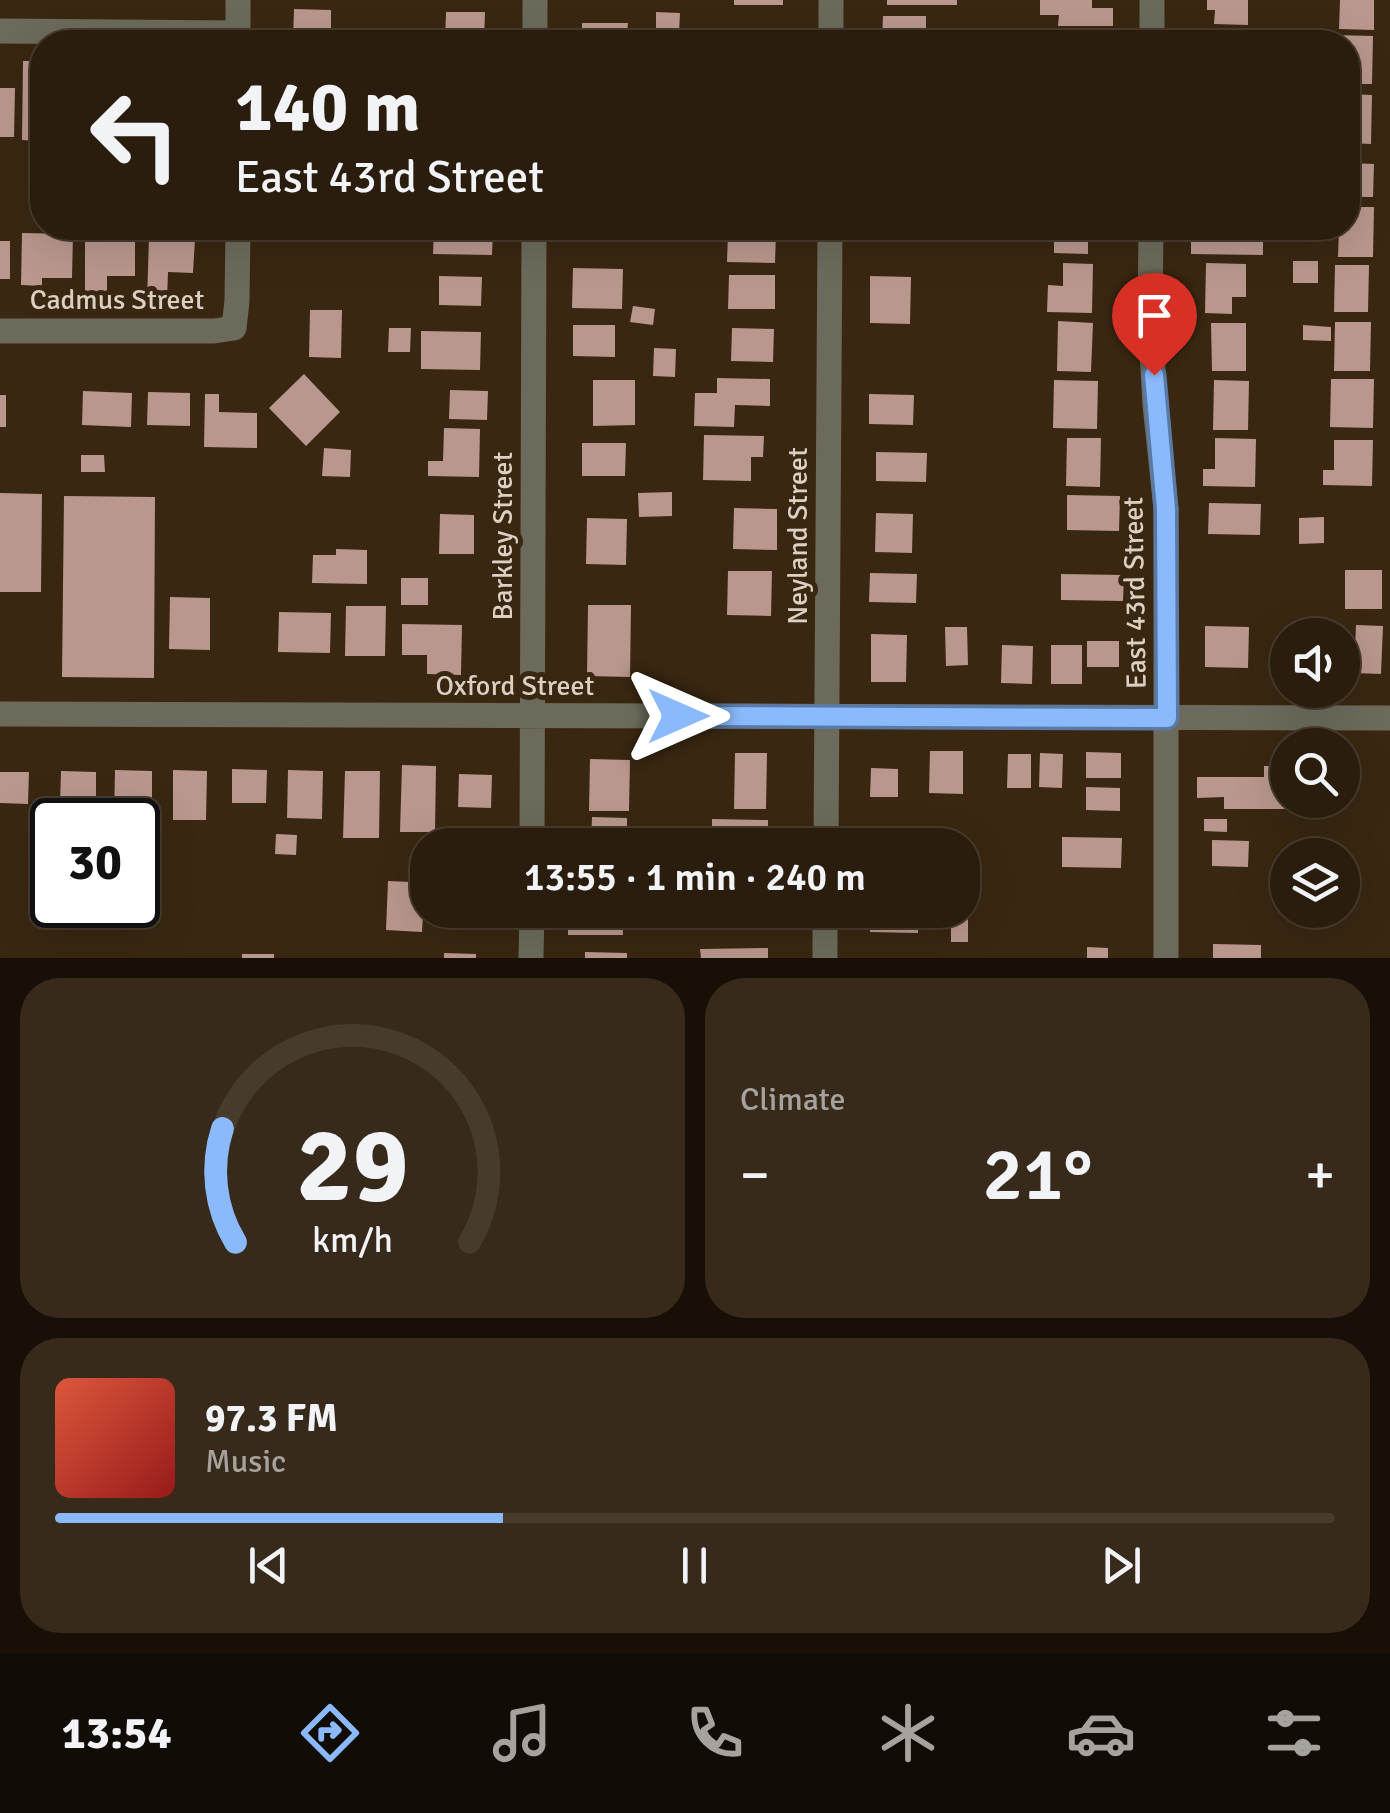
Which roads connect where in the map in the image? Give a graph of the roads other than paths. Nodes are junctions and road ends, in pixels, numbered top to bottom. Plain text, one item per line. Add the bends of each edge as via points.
1 (238, 0) edge
2 (535, 0) edge
3 (831, 0) edge
4 (1152, 0) edge
5 (238, 30) edge
6 (535, 30) edge
7 (831, 30) edge
8 (1152, 30) edge
9 (0, 31) edge
10 (30, 32) edge
11 (238, 240) edge
12 (534, 240) edge
13 (830, 240) edge
14 (1151, 240) edge
15 (0, 331) edge
16 (0, 714) edge
17 (532, 716) junction
18 (828, 716) junction
19 (1167, 718) junction
20 (1390, 718) edge
21 (532, 828) edge
22 (826, 828) edge
23 (532, 928) edge
24 (825, 928) edge
25 (532, 958) edge
26 (825, 958) edge
27 (1166, 958) edge

1 - 5 street
2 - 6 street
3 - 7 street
4 - 8 street
9 - 10 street
11 - 15 street, Cadmus Street via 234,328
12 - 17 street, Barkley Street
13 - 18 street, Neyland Street
14 - 19 street, East 43rd Street via 1150,316 1166,509
16 - 17 street, Oxford Street
17 - 18 street, Oxford Street
17 - 21 street, Barkley Street
18 - 19 street, Oxford Street
18 - 22 street, Neyland Street
19 - 20 street, Oxford Street
19 - 27 street, East 43rd Street
23 - 25 street
24 - 26 street

